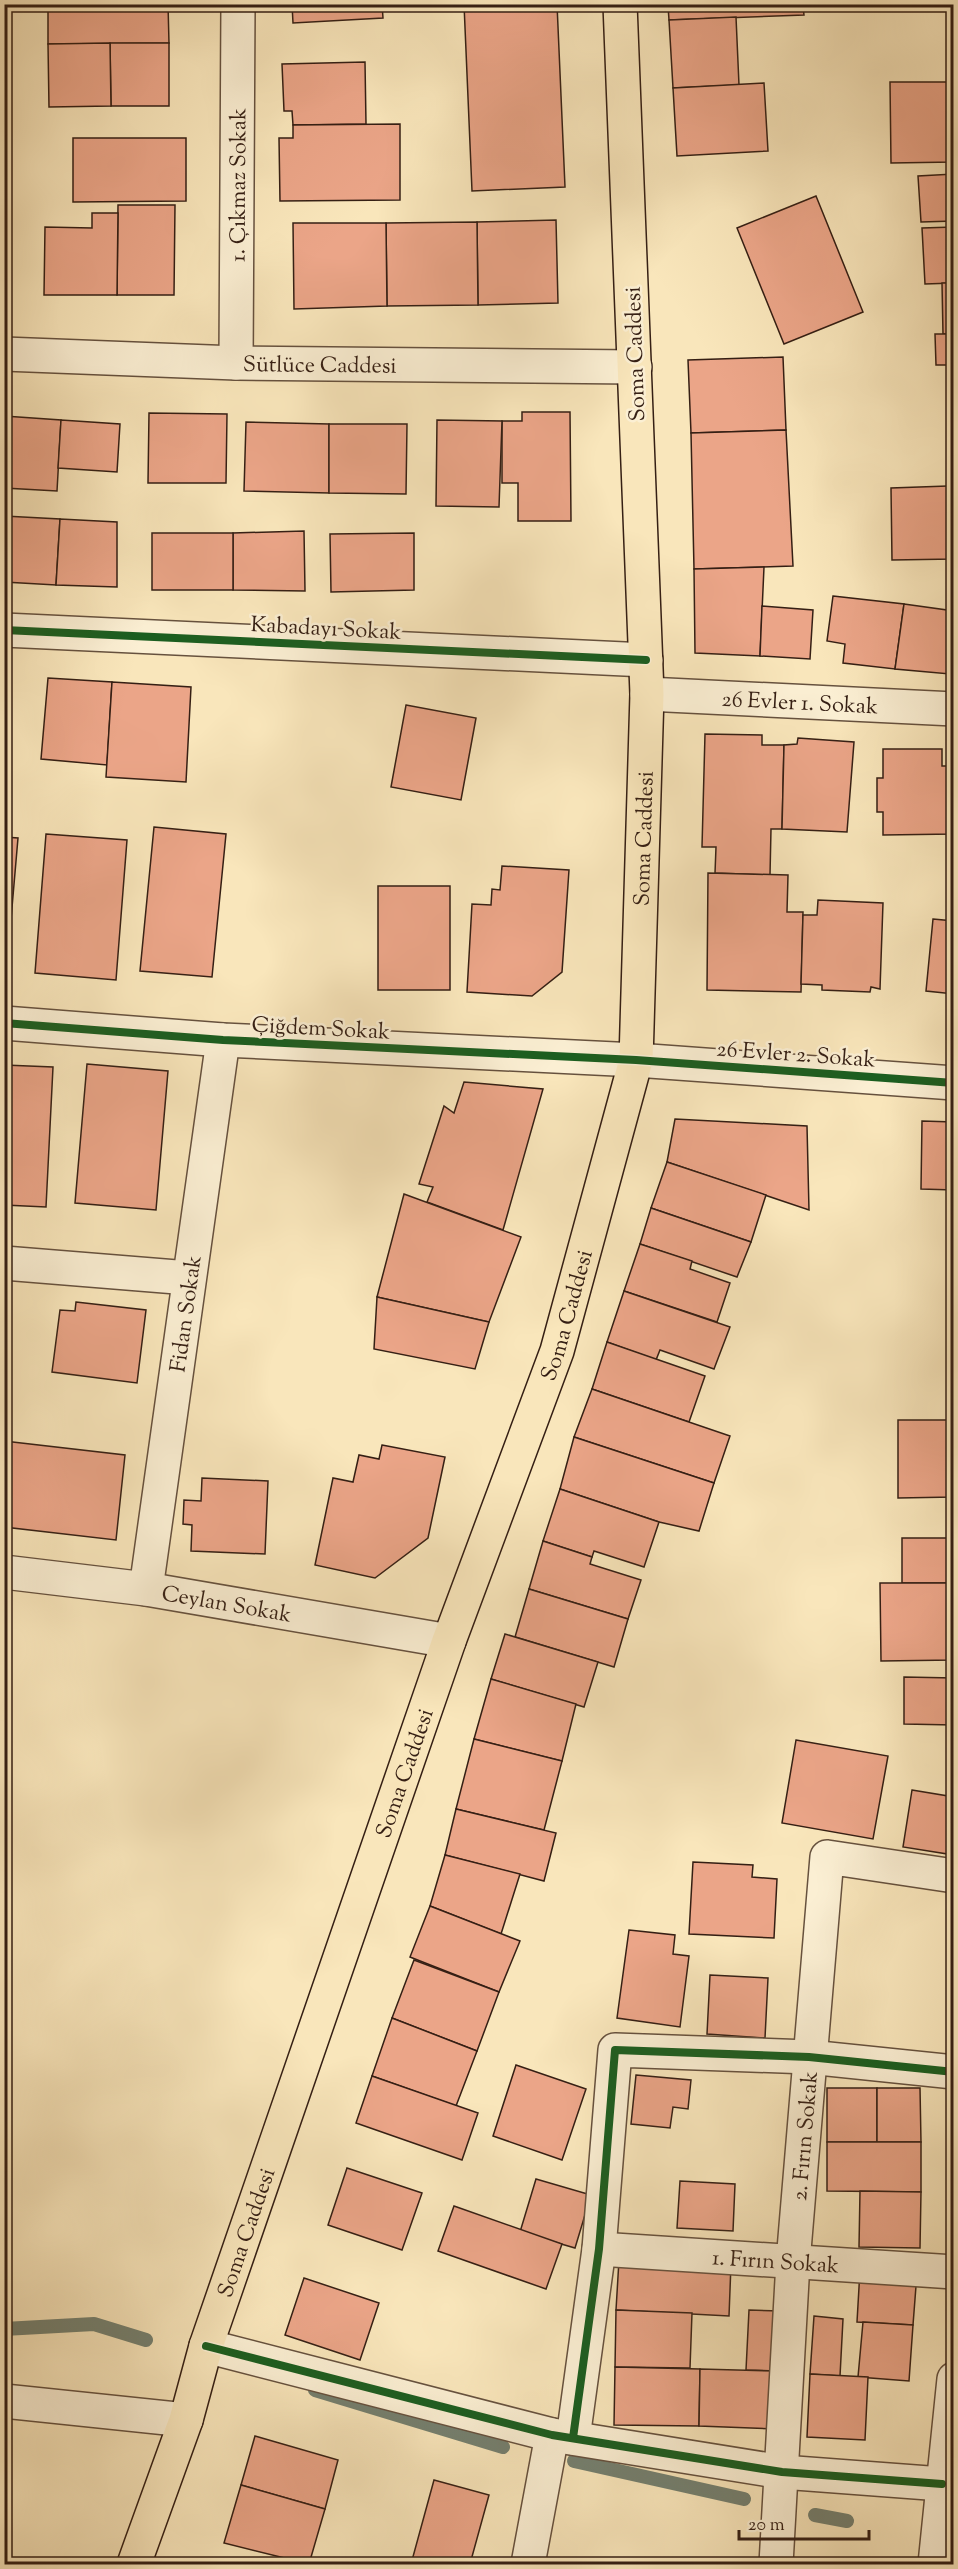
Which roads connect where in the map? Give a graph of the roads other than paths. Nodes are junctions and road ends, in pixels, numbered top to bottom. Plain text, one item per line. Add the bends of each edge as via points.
1 (238, 4) edge
2 (620, 4) edge
3 (4, 354) edge
4 (236, 363) junction
5 (635, 367) junction
6 (4, 630) edge
7 (646, 660) junction
8 (647, 694) junction
9 (954, 709) edge
10 (4, 1023) edge
11 (223, 1040) junction
12 (636, 1060) junction
13 (954, 1083) edge
14 (4, 1263) edge
15 (189, 1278) junction
16 (4, 1572) edge
17 (146, 1589) junction
18 (449, 1641) junction
19 (954, 1876) edge
20 (808, 2057) junction
21 (954, 2072) edge
22 (599, 2249) junction
23 (793, 2262) junction
24 (954, 2272) edge
25 (206, 2346) junction
26 (954, 2379) edge
27 (4, 2401) edge
28 (186, 2420) junction
29 (562, 2437) junction
30 (782, 2472) junction
31 (942, 2484) junction
32 (134, 2565) edge
33 (528, 2565) edge
34 (776, 2565) edge
35 (935, 2565) edge

1 - 4 street, 1. Çıkmaz Sokak
2 - 5 main road, Soma Caddesi
3 - 4 street, Sütlüce Caddesi
4 - 5 street, Sütlüce Caddesi
5 - 7 main road, Soma Caddesi
6 - 7 street, Kabadayı Sokak
7 - 8 main road, Soma Caddesi
8 - 9 street, 26 Evler 1. Sokak
8 - 12 main road, Soma Caddesi
10 - 11 street, Çiğdem Sokak
11 - 12 street, Çiğdem Sokak
11 - 15 street, Fidan Sokak
12 - 13 street, 26 Evler 2. Sokak
12 - 18 main road, Soma Caddesi via 557,1351
14 - 15 street
15 - 17 street, Fidan Sokak
16 - 17 street, Ceylan Sokak
17 - 18 street, Ceylan Sokak
18 - 25 main road, Soma Caddesi
19 - 20 street, 2. Fırın Sokak via 827,1857
20 - 21 street
20 - 22 street via 615,2050
20 - 23 street, 2. Fırın Sokak
22 - 23 street, 1. Fırın Sokak
22 - 29 street
23 - 24 street, 1. Fırın Sokak
23 - 30 street, 2. Fırın Sokak
25 - 28 main road, Soma Caddesi
25 - 29 street
26 - 31 street
27 - 28 street
28 - 32 main road, Soma Caddesi
29 - 30 street
29 - 33 street
30 - 31 street
30 - 34 street, 2. Fırın Sokak
31 - 35 street

